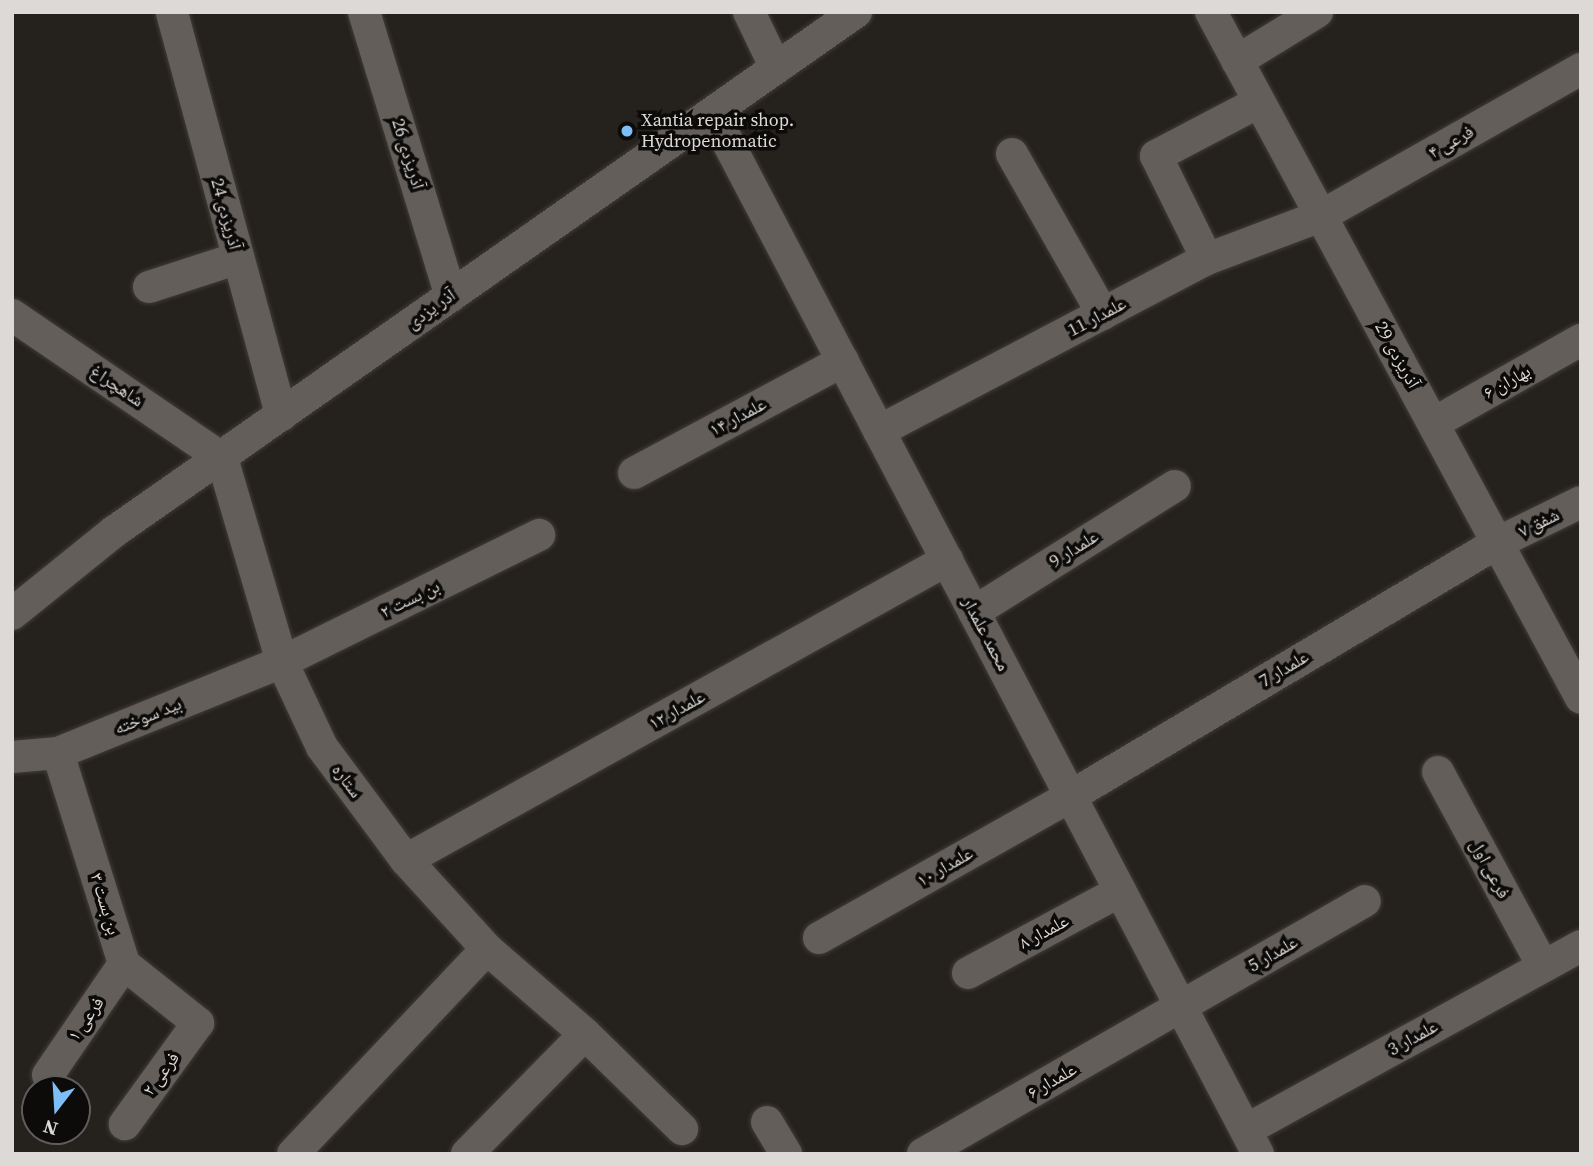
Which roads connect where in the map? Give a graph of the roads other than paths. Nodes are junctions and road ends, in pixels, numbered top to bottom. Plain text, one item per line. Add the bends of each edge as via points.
1 (364, 12) edge
2 (748, 12) edge
3 (856, 12) edge
4 (1211, 12) edge
5 (1318, 12) edge
6 (172, 13) edge
7 (1237, 61) junction
8 (776, 68) junction
9 (1581, 69) edge
10 (1259, 102) junction
11 (713, 114) junction
12 (1012, 154) dead end
13 (1321, 215) junction
14 (238, 258) junction
15 (1207, 259) junction
16 (149, 286) dead end
17 (451, 296) junction
18 (1102, 314) junction
19 (12, 315) edge
20 (1581, 340) edge
21 (843, 361) junction
22 (281, 415) junction
23 (1434, 423) junction
24 (879, 431) junction
25 (222, 458) junction
26 (634, 473) dead end
27 (1175, 486) dead end
28 (1581, 502) edge
29 (539, 535) dead end
30 (1497, 543) junction
31 (947, 560) junction
32 (974, 612) junction
33 (12, 614) edge
34 (282, 662) junction
35 (1581, 698) edge
36 (58, 753) junction
37 (12, 757) edge
38 (1438, 772) dead end
39 (1071, 796) junction
40 (406, 860) junction
41 (1120, 891) junction
42 (1365, 901) dead end
43 (819, 938) dead end
44 (1581, 946) edge
45 (487, 949) junction
46 (124, 964) junction
47 (1543, 966) junction
48 (968, 973) dead end
49 (1182, 1007) junction
50 (585, 1034) junction
51 (48, 1074) dead end
52 (768, 1122) dead end
53 (125, 1124) dead end
54 (682, 1129) dead end
55 (1252, 1142) edge
56 (293, 1154) edge
57 (467, 1154) edge
58 (786, 1154) edge
59 (923, 1154) edge

1 - 17 street, آذریزدی 26
2 - 8 street
3 - 8 street, آذر یزدی
4 - 7 street, آذریزدی 29
5 - 7 street
6 - 14 street, آذریزدی 24
7 - 10 street, آذریزدی 29
8 - 11 street, آذر یزدی
9 - 13 street, فرعی ۴
10 - 13 street, آذریزدی 29
10 - 15 street via 1156,156
11 - 17 street, آذر یزدی
11 - 21 street, محمد علمدار
12 - 18 street
13 - 15 street, علمدار 11
13 - 23 street, آذریزدی 29
14 - 16 street
14 - 22 street, آذریزدی 24
15 - 18 street, علمدار 11
17 - 22 street, آذر یزدی
18 - 24 street, علمدار 11
19 - 25 street, شاهچراغ
20 - 23 street, بهاران ۶
21 - 24 street, محمد علمدار
21 - 26 street, علمدار ۱۴
22 - 25 street, آذر یزدی
23 - 30 street, آذریزدی 29
24 - 31 street, محمد علمدار
25 - 33 street, آذر یزدی via 115,531
25 - 34 street, ستاره
27 - 32 street, علمدار 9
28 - 30 street, شفق ۷
29 - 34 street, بن بست ۲
30 - 35 street, آذریزدی 29
30 - 39 street, علمدار 7
31 - 32 street, محمد علمدار
31 - 40 street, علمدار ۱۲
32 - 39 street, محمد علمدار
34 - 36 street, بید سوخته
34 - 40 street, ستاره via 322,747
36 - 37 street, بید سوخته
36 - 46 street, بن بست ۳
38 - 47 street, فرعی اول
39 - 41 street, محمد علمدار
39 - 43 street, علمدار ۱۰
40 - 45 street, ستاره
41 - 48 street, علمدار ۸
41 - 49 street, محمد علمدار
42 - 49 street, علمدار 5
44 - 47 street, علمدار 3
45 - 50 street, ستاره
45 - 56 street
46 - 51 street, فرعی ۱
46 - 53 street, فرعی ۲ via 198,1023
47 - 55 street, علمدار 3
49 - 55 street, محمد علمدار
49 - 59 street, علمدار ۶
50 - 54 street, ستاره
50 - 57 street
52 - 58 street

